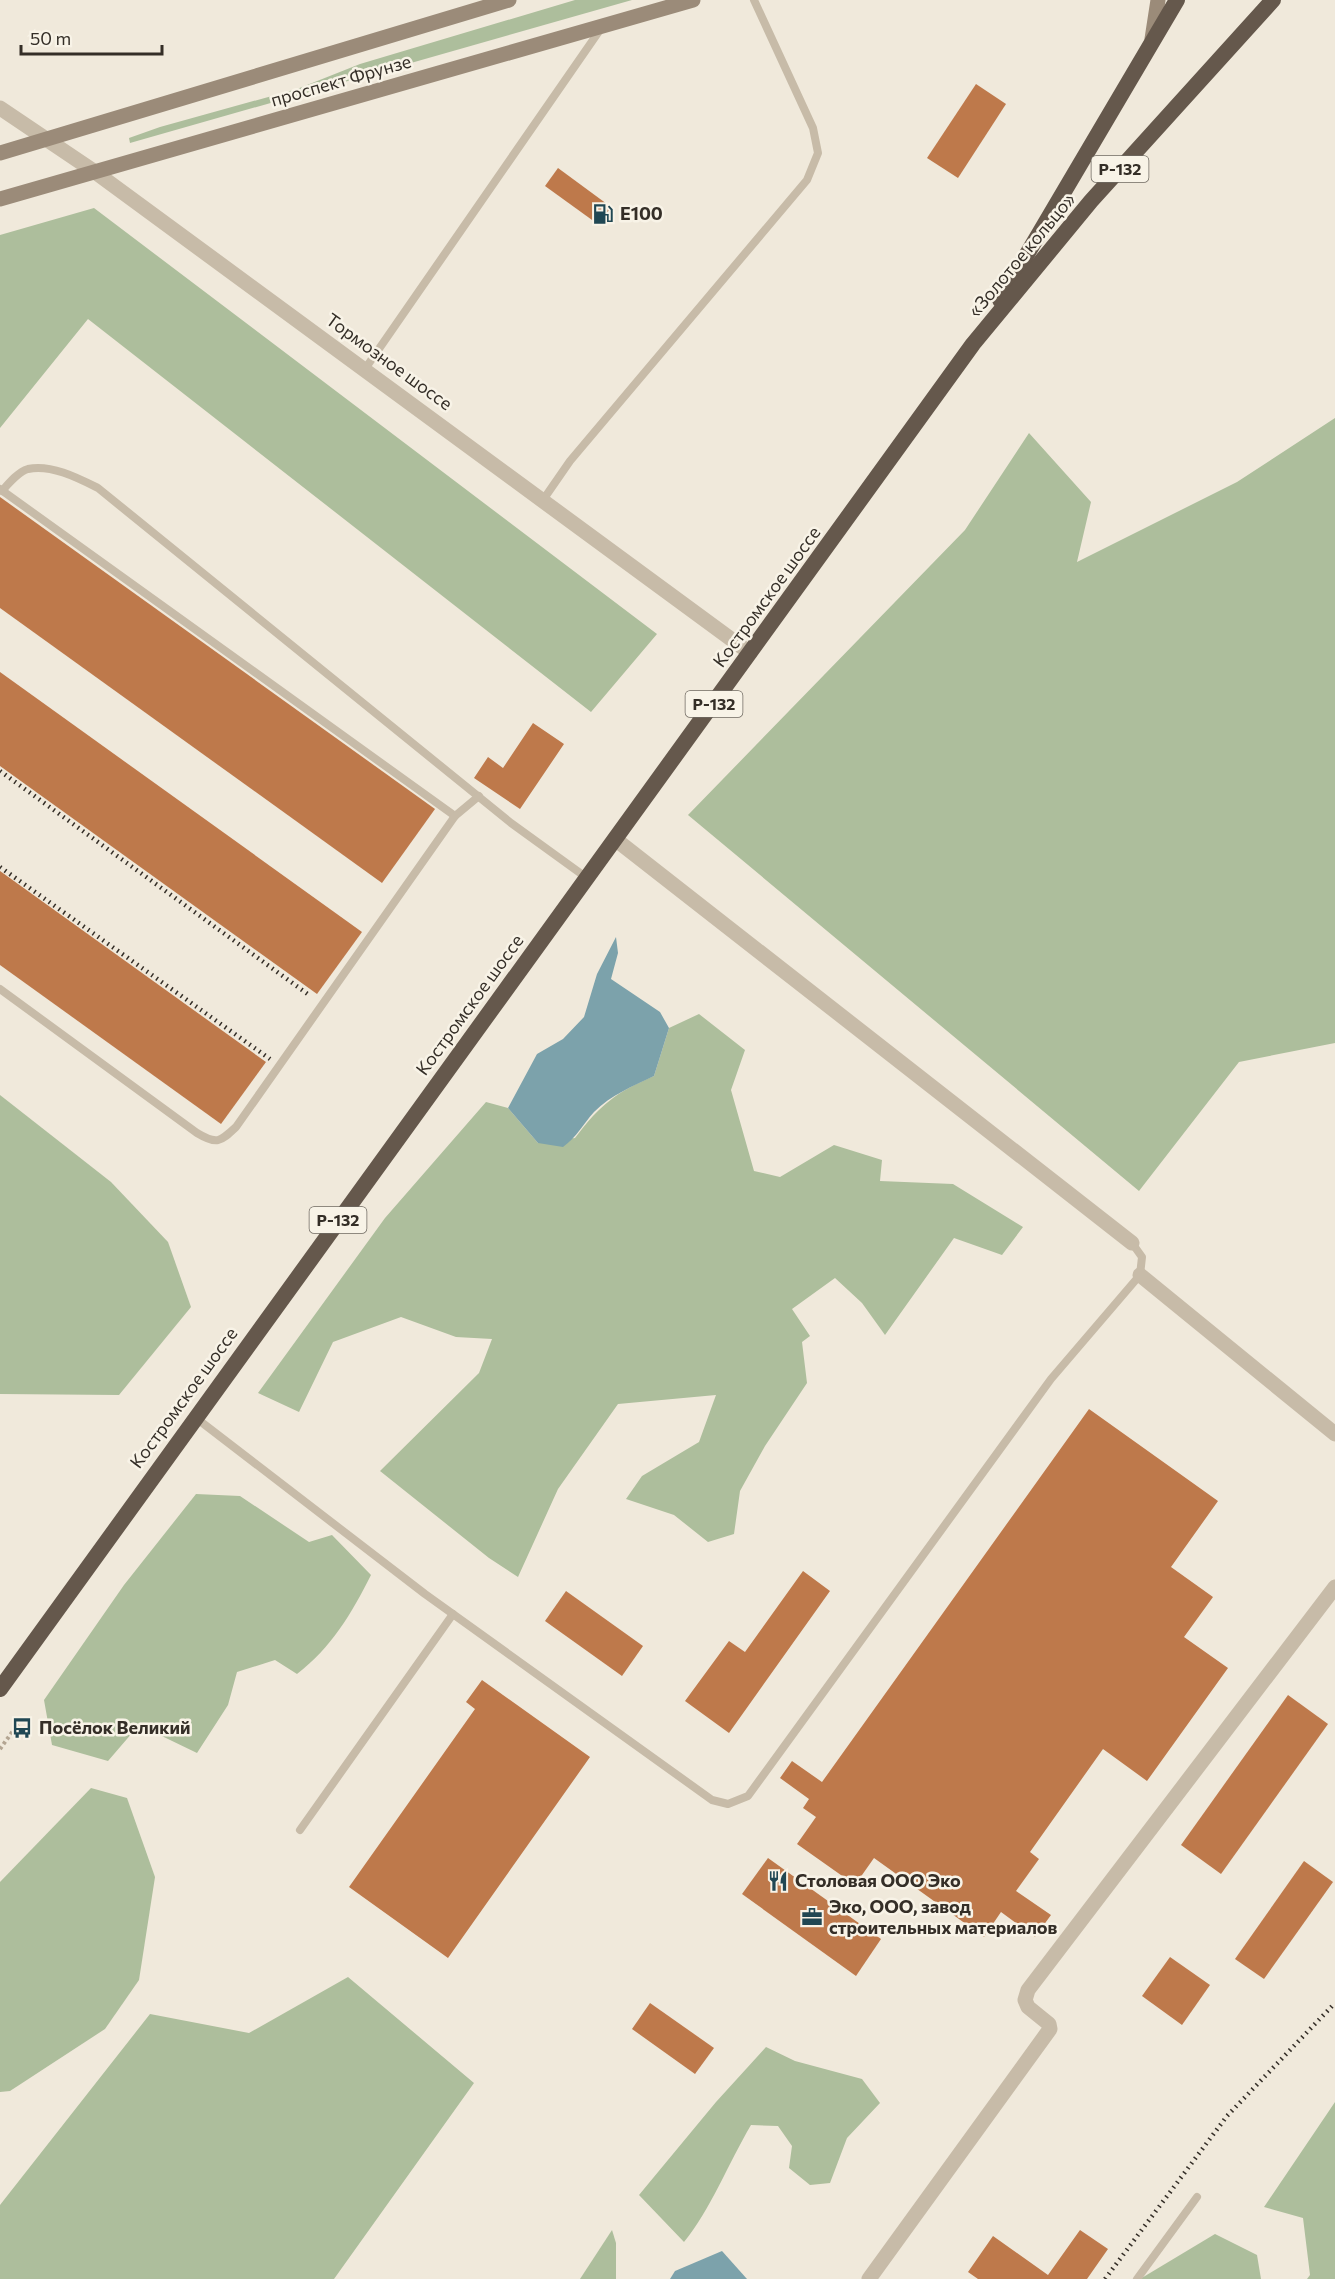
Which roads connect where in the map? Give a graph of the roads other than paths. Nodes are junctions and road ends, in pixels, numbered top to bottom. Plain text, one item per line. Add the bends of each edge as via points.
1 (509, 0) edge
2 (693, 0) edge
3 (754, 0) edge
4 (1158, 0) edge
5 (1177, 0) edge
6 (1273, 0) edge
7 (602, 27) junction
8 (1151, 43) junction
9 (0, 108) edge
10 (49, 139) junction
11 (0, 153) edge
12 (95, 172) junction
13 (0, 199) edge
14 (973, 344) junction
15 (365, 369) junction
16 (1, 490) edge
17 (543, 500) junction
18 (750, 654) junction
19 (479, 796) junction
20 (455, 816) junction
21 (615, 838) junction
22 (587, 878) junction
23 (0, 989) edge
24 (1132, 1243) joint
25 (1140, 1275) junction
26 (194, 1417) junction
27 (1335, 1434) edge
28 (1335, 1587) edge
29 (453, 1614) junction
30 (0, 1689) edge
31 (300, 1830) dead end
32 (1197, 2197) dead end
33 (869, 2279) edge
34 (1137, 2279) edge

1 - 10 main road, проспект Фрунзе
2 - 7 main road, проспект Фрунзе
3 - 17 lane via 813,128 818,153 807,180 570,461
4 - 8 main road
5 - 8 highway, «Золотое кольцо» / Р-132
6 - 14 highway, «Золотое кольцо» / Р-132 via 1091,201
7 - 12 main road, проспект Фрунзе
7 - 15 lane
8 - 14 highway, «Золотое кольцо» / Р-132
9 - 10 street, Тормозное шоссе
10 - 11 main road, проспект Фрунзе
10 - 12 street, Тормозное шоссе
12 - 13 main road, проспект Фрунзе
12 - 15 street, Тормозное шоссе
14 - 18 highway, Костромское шоссе / Р-132
15 - 17 street, Тормозное шоссе
16 - 19 lane via 28,470 55,470 98,488
16 - 20 lane
17 - 18 street, Тормозное шоссе
18 - 21 highway, Костромское шоссе / Р-132
19 - 20 lane
19 - 22 lane
20 - 23 lane via 236,1127 218,1141 210,1142 197,1133
21 - 22 highway, Костромское шоссе / Р-132
21 - 24 street
22 - 26 highway, Костромское шоссе / Р-132
24 - 25 lane via 1142,1257
25 - 27 street
25 - 29 lane via 1051,1379 747,1796 728,1804 712,1800
26 - 29 lane
26 - 30 highway, Костромское шоссе / Р-132
28 - 33 street via 1029,1990 1025,2000 1050,2029
29 - 31 lane
32 - 34 lane

